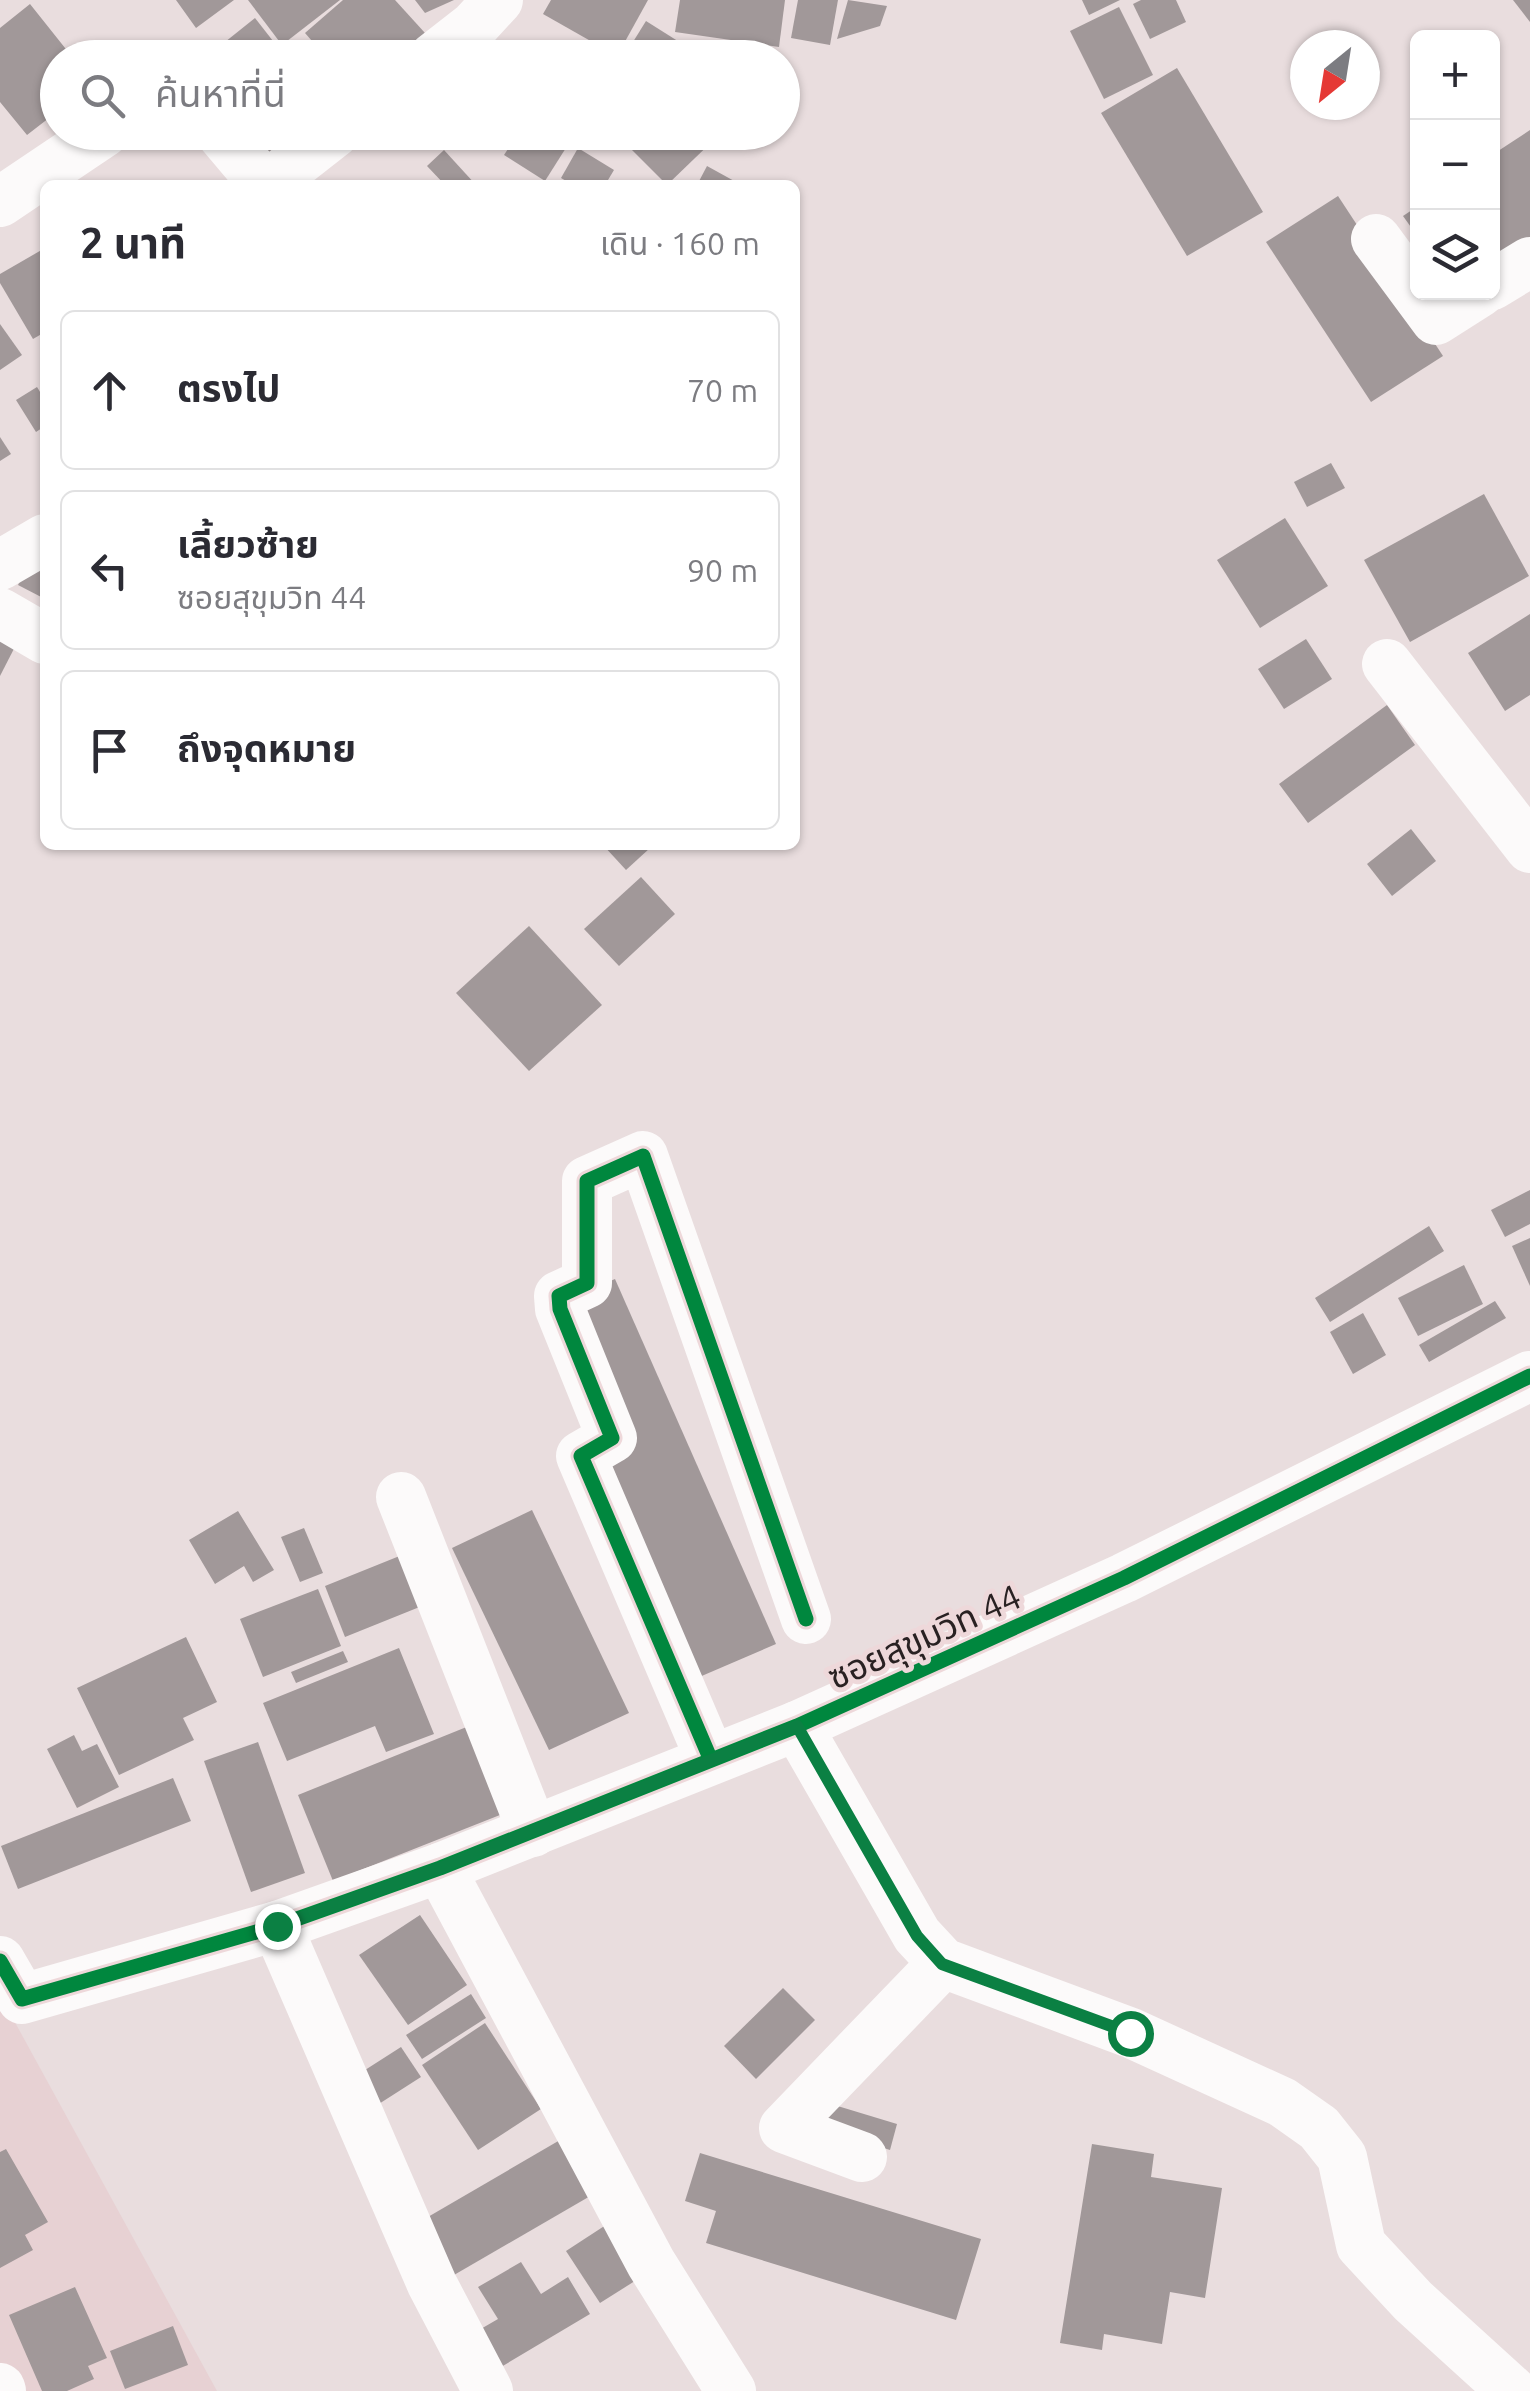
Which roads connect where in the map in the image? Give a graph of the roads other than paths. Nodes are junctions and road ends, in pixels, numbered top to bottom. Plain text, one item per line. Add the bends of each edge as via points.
1 (498, 0) edge
2 (456, 40) edge
3 (76, 150) edge
4 (235, 150) edge
5 (312, 150) edge
6 (1, 199) edge
7 (1376, 238) dead end
8 (1530, 262) edge
9 (1500, 280) edge
10 (1410, 284) edge
11 (1421, 300) edge
12 (1467, 300) edge
13 (40, 542) edge
14 (0, 565) edge
15 (0, 613) edge
16 (40, 636) edge
17 (1387, 664) dead end
18 (1530, 848) edge
19 (1530, 1376) edge
20 (401, 1497) dead end
21 (806, 1619) dead end
22 (797, 1726) junction
23 (710, 1758) junction
24 (533, 1832) junction
25 (440, 1868) junction
26 (277, 1926) junction
27 (0, 1960) edge
28 (942, 1964) junction
29 (862, 2157) dead end
30 (488, 2391) edge
31 (731, 2391) edge
32 (1512, 2391) edge

1 - 2 street
3 - 6 street
4 - 5 street via 258,178 275,179
7 - 10 street
8 - 9 street
11 - 12 street via 1436,320
13 - 14 street
15 - 16 street
17 - 18 street
19 - 22 street, ซอยสุขุมวิท 44 via 1124,1578
20 - 24 street
21 - 23 street via 643,1156 587,1180 587,1283 559,1296 560,1310 612,1438 581,1456
22 - 23 street, ซอยสุขุมวิท 44
22 - 28 street via 917,1936
23 - 24 street, ซอยสุขุมวิท 44
24 - 25 street, ซอยสุขุมวิท 44
25 - 26 street, ซอยสุขุมวิท 44
25 - 31 street via 651,2263
26 - 27 street, ซอยสุขุมวิท 44 via 22,1999
26 - 30 street via 432,2284
28 - 29 street via 784,2128
28 - 32 street via 1130,2033 1282,2102 1319,2128 1342,2157 1361,2245

